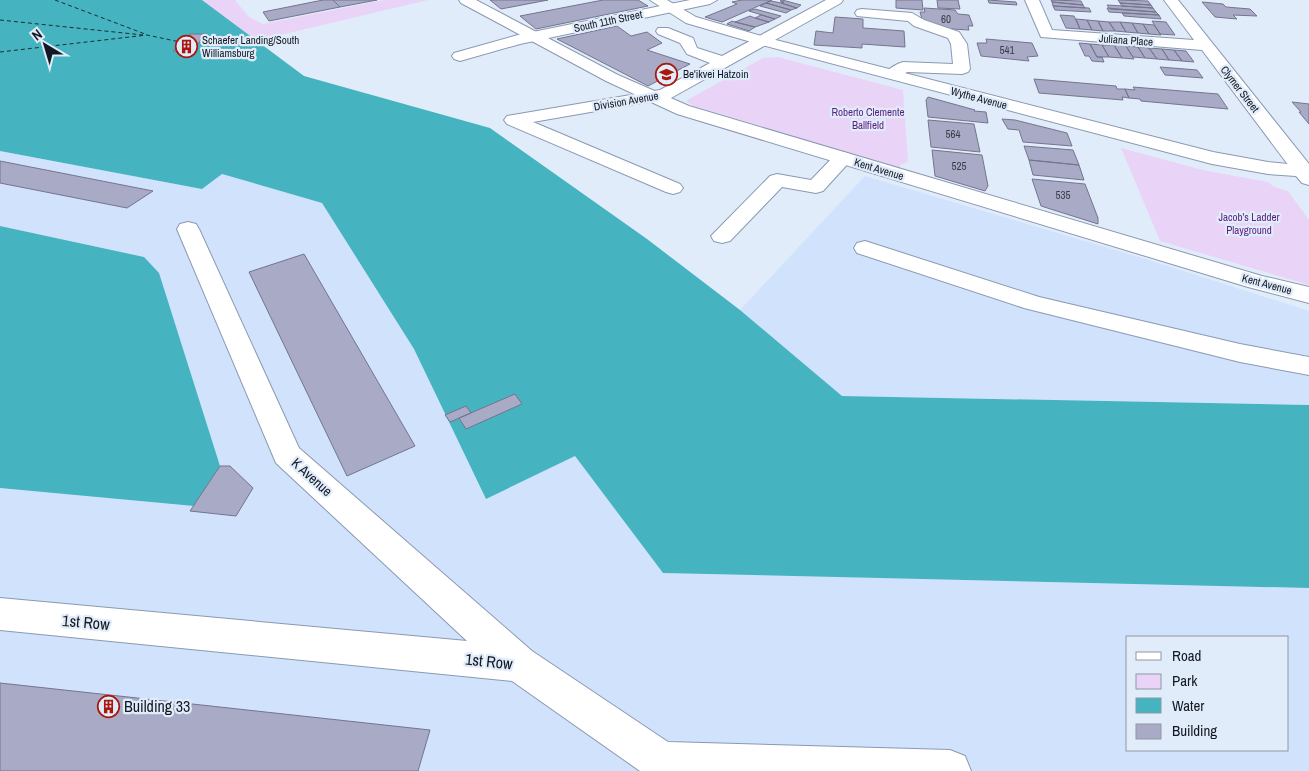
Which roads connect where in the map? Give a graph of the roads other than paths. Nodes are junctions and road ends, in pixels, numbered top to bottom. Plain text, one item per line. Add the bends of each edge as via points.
1 (466, 0) edge
2 (657, 0) edge
3 (710, 0) edge
4 (836, 0) edge
5 (1032, 0) edge
6 (1172, 0) edge
7 (670, 8) junction
8 (862, 13) dead end
9 (663, 31) dead end
10 (535, 36) junction
11 (763, 41) junction
12 (1207, 46) junction
13 (460, 56) dead end
14 (724, 62) junction
15 (892, 75) junction
16 (651, 97) junction
17 (843, 158) junction
18 (1307, 173) edge
19 (673, 188) dead end
20 (188, 229) dead end
21 (722, 236) dead end
22 (865, 248) dead end
23 (1309, 295) edge
24 (1309, 366) edge
25 (0, 614) edge
26 (519, 664) junction
27 (662, 766) edge
28 (950, 771) edge

1 - 10 street, Kent Avenue
2 - 7 street, Wythe Avenue
3 - 7 street, South 11th Street
4 - 11 street, Division Avenue
5 - 12 street, Juliana Place via 1046,34
6 - 12 street, Clymer Street
7 - 10 street, South 11th Street
7 - 11 street, Wythe Avenue via 690,20
8 - 15 street via 912,17 918,24 954,34 959,44 962,69 903,67
9 - 14 street via 688,41 692,51
10 - 13 street, South 11th Street
10 - 16 street, Kent Avenue
11 - 14 street, Division Avenue
11 - 15 street, Wythe Avenue
12 - 18 street, Clymer Street
14 - 16 street, Division Avenue via 665,94
15 - 18 street, Wythe Avenue via 1212,158
16 - 17 street, Kent Avenue via 683,110
16 - 19 street, Division Avenue via 512,120
17 - 21 street via 816,186 777,180
17 - 23 street, Kent Avenue
20 - 26 street, K Avenue via 287,455
22 - 24 street via 1033,303 1240,353
25 - 26 street, 1st Row
26 - 27 street, 1st Row
27 - 28 street, 1st Row

